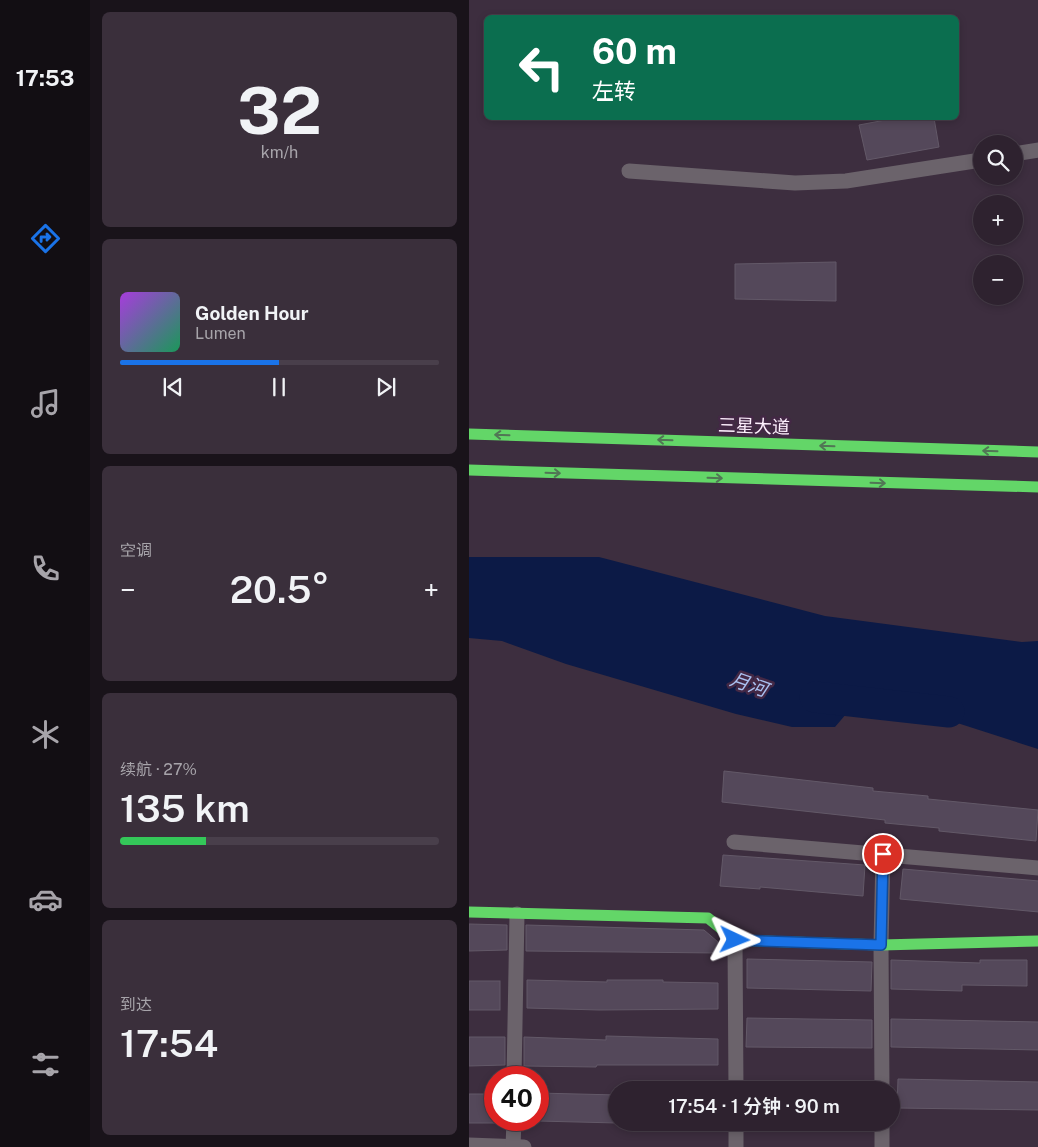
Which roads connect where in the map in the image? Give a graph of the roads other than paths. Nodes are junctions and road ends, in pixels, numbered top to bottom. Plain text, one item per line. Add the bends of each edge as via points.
1 (1038, 150) edge
2 (1023, 152) edge
3 (973, 161) edge
4 (629, 171) dead end
5 (469, 434) edge
6 (1038, 452) edge
7 (469, 470) edge
8 (1038, 488) edge
9 (734, 842) dead end
10 (883, 854) junction
11 (1038, 868) edge
12 (469, 912) edge
13 (517, 914) junction
14 (735, 940) junction
15 (1038, 941) edge
16 (881, 945) junction
17 (514, 1066) edge
18 (736, 1081) edge
19 (881, 1081) edge
20 (514, 1131) edge
21 (736, 1131) edge
22 (882, 1131) edge
23 (469, 1145) edge
24 (513, 1147) edge
25 (524, 1147) edge
26 (736, 1147) edge
27 (882, 1147) edge

1 - 2 street
3 - 4 street via 846,181 795,184
6 -> 5 street, 三星大道
7 -> 8 street
9 - 10 street
10 - 11 street
10 - 16 street
12 - 13 street
13 - 14 street via 708,918
13 - 17 street
14 - 16 street
14 - 18 street
15 - 16 street
16 - 19 street
20 - 24 street
21 - 26 street
22 - 27 street
23 - 24 street
24 - 25 street

